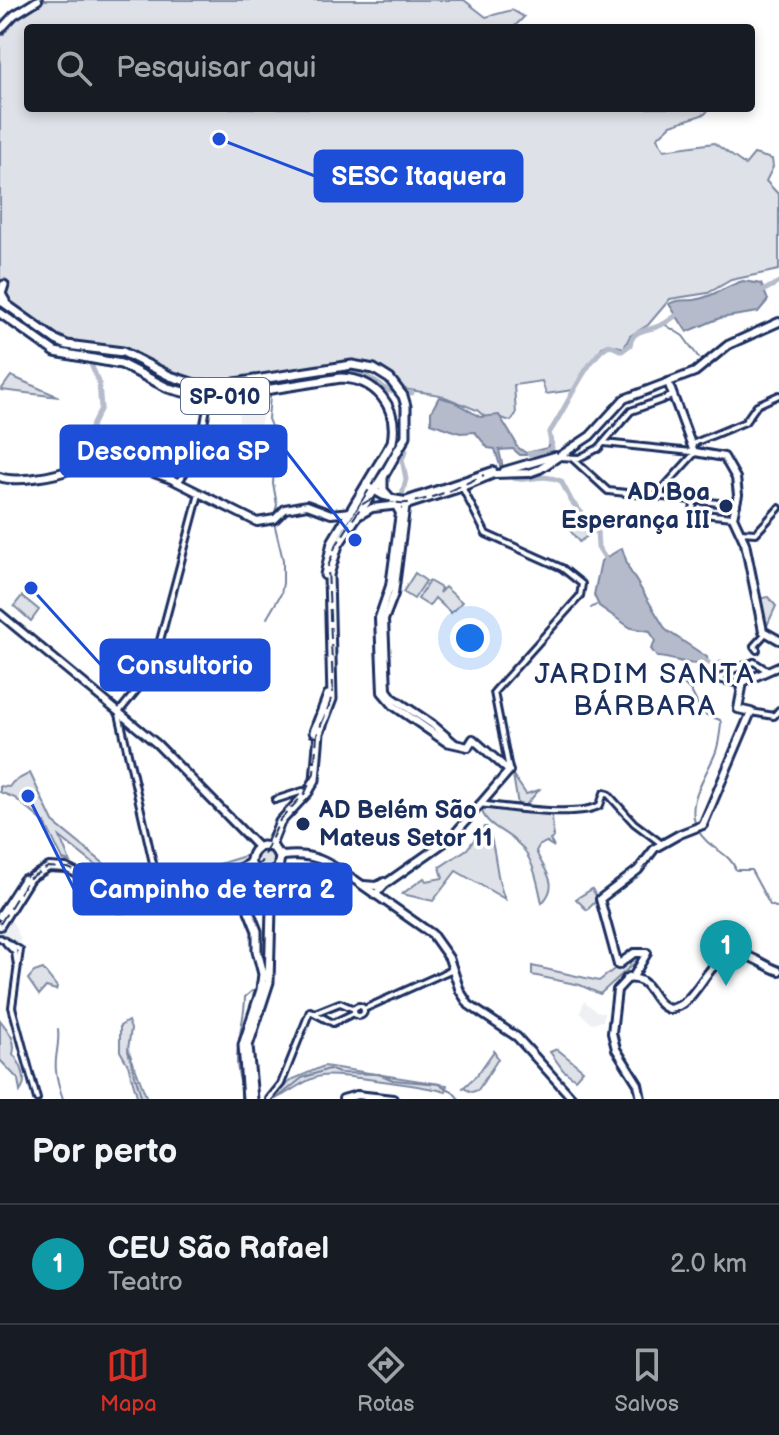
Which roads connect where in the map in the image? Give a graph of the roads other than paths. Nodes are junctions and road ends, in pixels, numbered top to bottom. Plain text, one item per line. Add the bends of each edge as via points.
1 (36, 0) edge
2 (0, 28) edge
3 (4, 285) dead end
4 (3, 301) edge
5 (0, 313) edge
6 (779, 322) edge
7 (668, 382) junction
8 (673, 395) junction
9 (779, 395) edge
10 (208, 398) junction
11 (407, 413) junction
12 (393, 417) junction
13 (604, 444) junction
14 (693, 452) junction
15 (563, 456) junction
16 (384, 475) junction
17 (482, 475) junction
18 (0, 477) edge
19 (178, 483) junction
20 (371, 487) junction
21 (463, 490) junction
22 (199, 494) junction
23 (656, 496) junction
24 (694, 500) junction
25 (393, 503) junction
26 (407, 505) junction
27 (737, 505) junction
28 (362, 507) junction
29 (779, 508) edge
30 (353, 515) junction
31 (733, 517) junction
32 (740, 532) junction
33 (0, 615) edge
34 (772, 637) edge
35 (755, 659) junction
36 (779, 666) edge
37 (768, 671) junction
38 (743, 683) junction
39 (779, 710) edge
40 (751, 712) junction
41 (119, 716) junction
42 (471, 743) junction
43 (315, 761) junction
44 (509, 771) junction
45 (303, 791) junction
46 (275, 800) dead end
47 (480, 803) junction
48 (679, 836) junction
49 (662, 844) junction
50 (268, 851) junction
51 (250, 862) junction
52 (272, 873) junction
53 (31, 875) junction
54 (251, 876) junction
55 (241, 877) joint
56 (373, 889) junction
57 (161, 898) junction
58 (601, 902) junction
59 (154, 903) junction
60 (131, 904) junction
61 (0, 916) edge
62 (0, 926) edge
63 (3, 941) edge
64 (453, 969) junction
65 (779, 971) edge
66 (632, 976) junction
67 (354, 1011) junction
68 (313, 1012) junction
69 (350, 1096) edge
70 (37, 1099) edge
71 (250, 1099) edge
72 (269, 1099) edge
73 (381, 1099) edge
74 (392, 1099) edge
75 (573, 1099) edge
76 (641, 1099) edge

1 - 2 main road
3 - 4 highway
4 - 11 highway, SP-010 via 67,345 123,352 195,384 222,385 360,365 386,375 401,393
5 - 10 highway, SP-010 via 55,352 113,361 178,391
6 - 7 main road via 728,345 702,368
7 - 8 main road
7 - 15 main road via 621,401 590,436
8 - 13 street via 631,411
8 - 14 main road
9 - 14 street
10 - 12 highway, SP-010 via 350,378 375,389
10 - 19 street via 199,452
11 - 12 highway via 398,404
11 - 16 highway, SP-010 via 404,439
12 - 20 highway, SP-010 via 391,445
13 - 14 street
13 - 15 street
14 - 23 street
14 - 27 main road via 727,459 737,481
15 - 17 main road via 532,472
15 - 23 street via 608,491
16 - 20 highway, SP-010
16 - 25 highway via 382,488
17 - 21 main road
17 - 26 main road
18 - 19 main road via 74,468 100,454
19 - 22 main road
20 - 25 main road
20 - 28 highway, SP-010
21 - 26 main road
21 - 44 street via 486,534 562,568 579,579 583,590 494,692
22 - 30 main road via 256,521 307,505
22 - 41 street via 152,668
23 - 24 street
24 - 27 street
24 - 31 street via 693,513
25 - 26 main road
25 - 28 main road
25 - 42 main road via 400,516 379,623 382,692 446,742
26 - 42 main road via 394,594 384,620 387,690 452,742
27 - 31 main road
28 - 30 highway, SP-010
29 - 32 street via 756,533
30 - 43 highway via 329,571 330,697
31 - 32 main road
32 - 34 main road
33 - 41 main road
34 - 35 street via 756,647
35 - 37 street
35 - 38 street via 718,679
36 - 37 main road
37 - 38 main road
38 - 40 main road via 738,709
39 - 40 street via 774,716
40 - 48 main road via 704,824
41 - 50 main road via 165,752 250,843
41 - 57 street
42 - 44 main road
43 - 45 highway
43 - 50 highway via 313,784 283,818
44 - 47 main road
45 - 46 street
45 - 50 highway via 281,814
47 - 49 street via 588,809 600,805 604,793
47 - 56 main road via 447,839
47 - 56 main road via 455,834
48 - 49 main road
48 - 58 main road
49 - 58 main road
50 - 51 highway
50 - 52 highway via 278,869
50 - 56 main road via 321,859
51 - 54 highway
51 - 57 main road via 187,894
52 - 54 highway
52 - 71 highway via 269,982 248,1046
53 - 60 main road via 49,867 72,870 101,902
53 - 61 main road
53 - 62 main road
54 - 55 highway
54 - 71 highway via 249,911 263,978 243,1045
55 - 59 main road via 194,899
56 - 64 main road via 432,934
57 - 59 main road
57 - 60 main road
58 - 66 main road via 618,965 634,953 647,953
59 - 60 main road
63 - 70 street via 15,952 12,1007
64 - 67 street via 364,1009 361,1016
64 - 75 main road via 471,1007 523,1042
65 - 66 main road via 746,956 728,957 682,1003 669,1009 658,1004 646,983
66 - 76 main road via 617,990 612,1033
67 - 68 street via 340,1003
67 - 68 street via 333,1023
68 - 72 street
69 - 73 main road
69 - 74 main road

